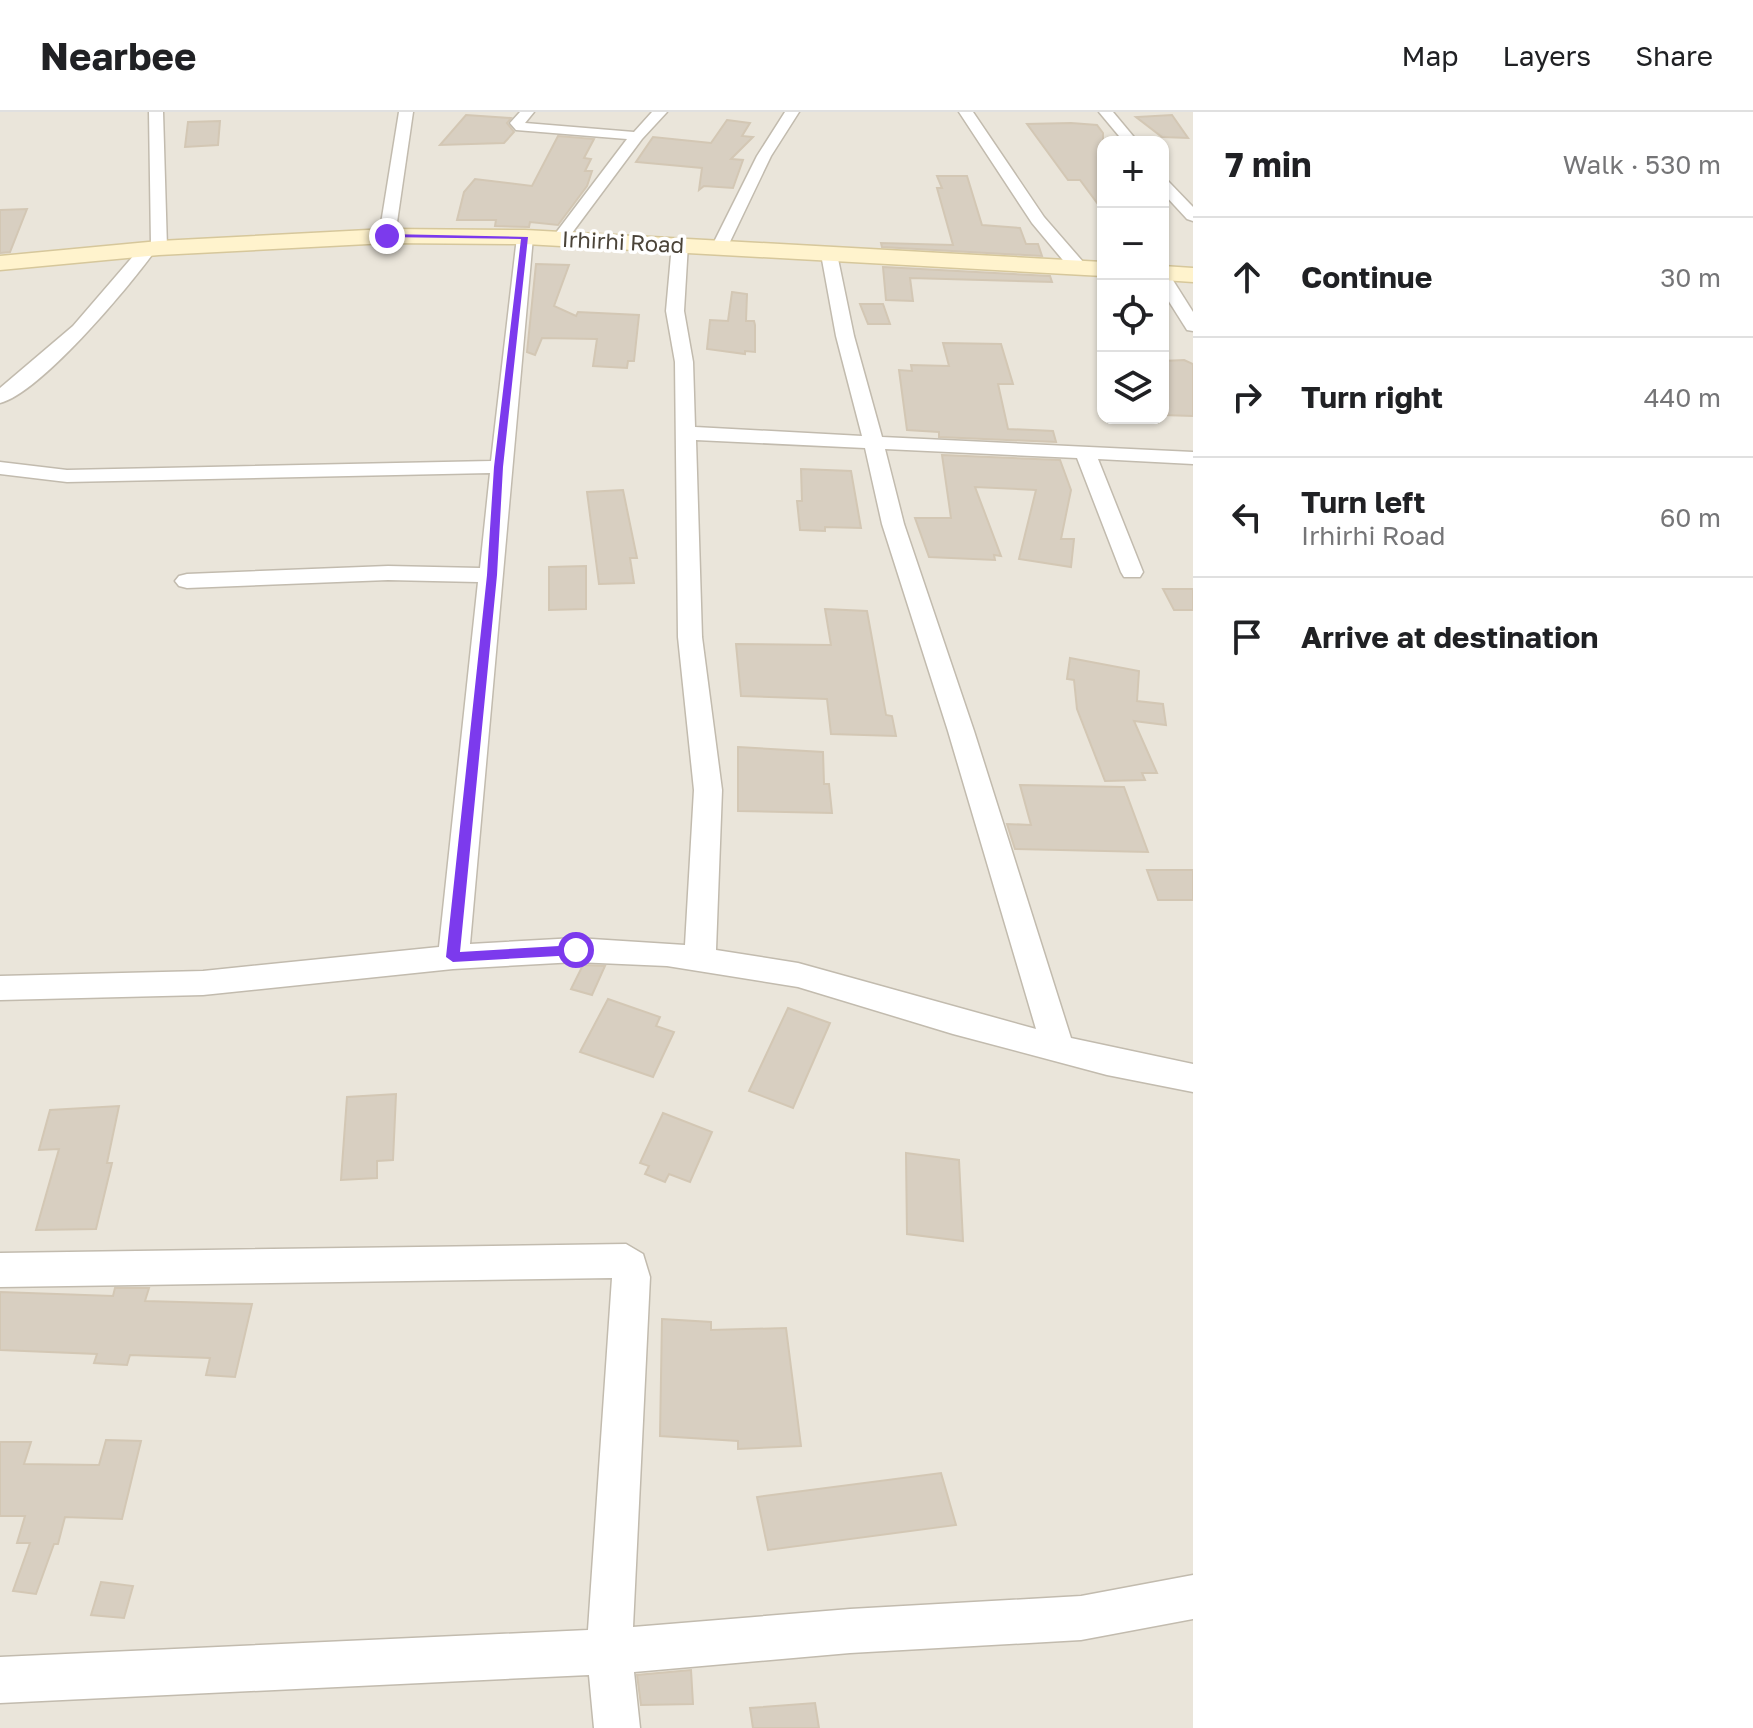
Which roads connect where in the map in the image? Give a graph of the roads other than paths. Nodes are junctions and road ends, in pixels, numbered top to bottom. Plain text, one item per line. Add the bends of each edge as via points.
1 (156, 112) edge
2 (406, 112) edge
3 (527, 112) edge
4 (660, 112) edge
5 (792, 112) edge
6 (966, 112) edge
7 (1106, 112) edge
8 (637, 136) junction
9 (1126, 136) edge
10 (1169, 190) edge
11 (1193, 216) edge
12 (387, 236) junction
13 (525, 237) junction
14 (560, 238) junction
15 (680, 244) junction
16 (719, 248) junction
17 (153, 249) junction
18 (829, 254) junction
19 (0, 263) edge
20 (1078, 267) junction
21 (1097, 269) edge
22 (1169, 275) edge
23 (1193, 275) edge
24 (1166, 280) edge
25 (1193, 326) edge
26 (0, 397) edge
27 (685, 433) junction
28 (874, 444) junction
29 (1086, 454) junction
30 (1193, 458) edge
31 (498, 467) junction
32 (0, 468) edge
33 (1132, 572) dead end
34 (492, 575) junction
35 (187, 581) dead end
36 (453, 957) junction
37 (700, 960) junction
38 (0, 988) edge
39 (1058, 1048) junction
40 (1193, 1078) edge
41 (0, 1270) edge
42 (1193, 1597) edge
43 (609, 1652) junction
44 (0, 1680) edge
45 (617, 1728) edge

1 - 17 street
2 - 12 street
3 - 8 street via 517,123 521,127
4 - 8 street
5 - 16 street
6 - 20 street via 1038,220
7 - 9 street
8 - 14 street
10 - 11 street
12 - 13 street, Irhirhi Road
12 - 17 street, Irhirhi Road
13 - 14 street, Irhirhi Road
13 - 31 street
14 - 15 street, Irhirhi Road
15 - 16 street, Irhirhi Road
15 - 27 street via 675,311 684,362
16 - 18 street, Irhirhi Road
17 - 19 street, Irhirhi Road
17 - 26 street via 61,348
18 - 20 street, Irhirhi Road
18 - 28 street
20 - 21 street, Irhirhi Road
22 - 23 street
24 - 25 street
27 - 28 street
27 - 37 street via 690,637 708,790
28 - 29 street
28 - 39 street via 893,524
29 - 30 street
29 - 33 street
31 - 32 street via 67,476
31 - 34 street
34 - 35 street via 388,573
34 - 36 street
36 - 37 street via 576,950
36 - 38 street via 203,983
37 - 39 street via 798,975
39 - 40 street
41 - 43 street via 626,1261 631,1277
42 - 43 street via 1081,1618
43 - 44 street
43 - 45 street

